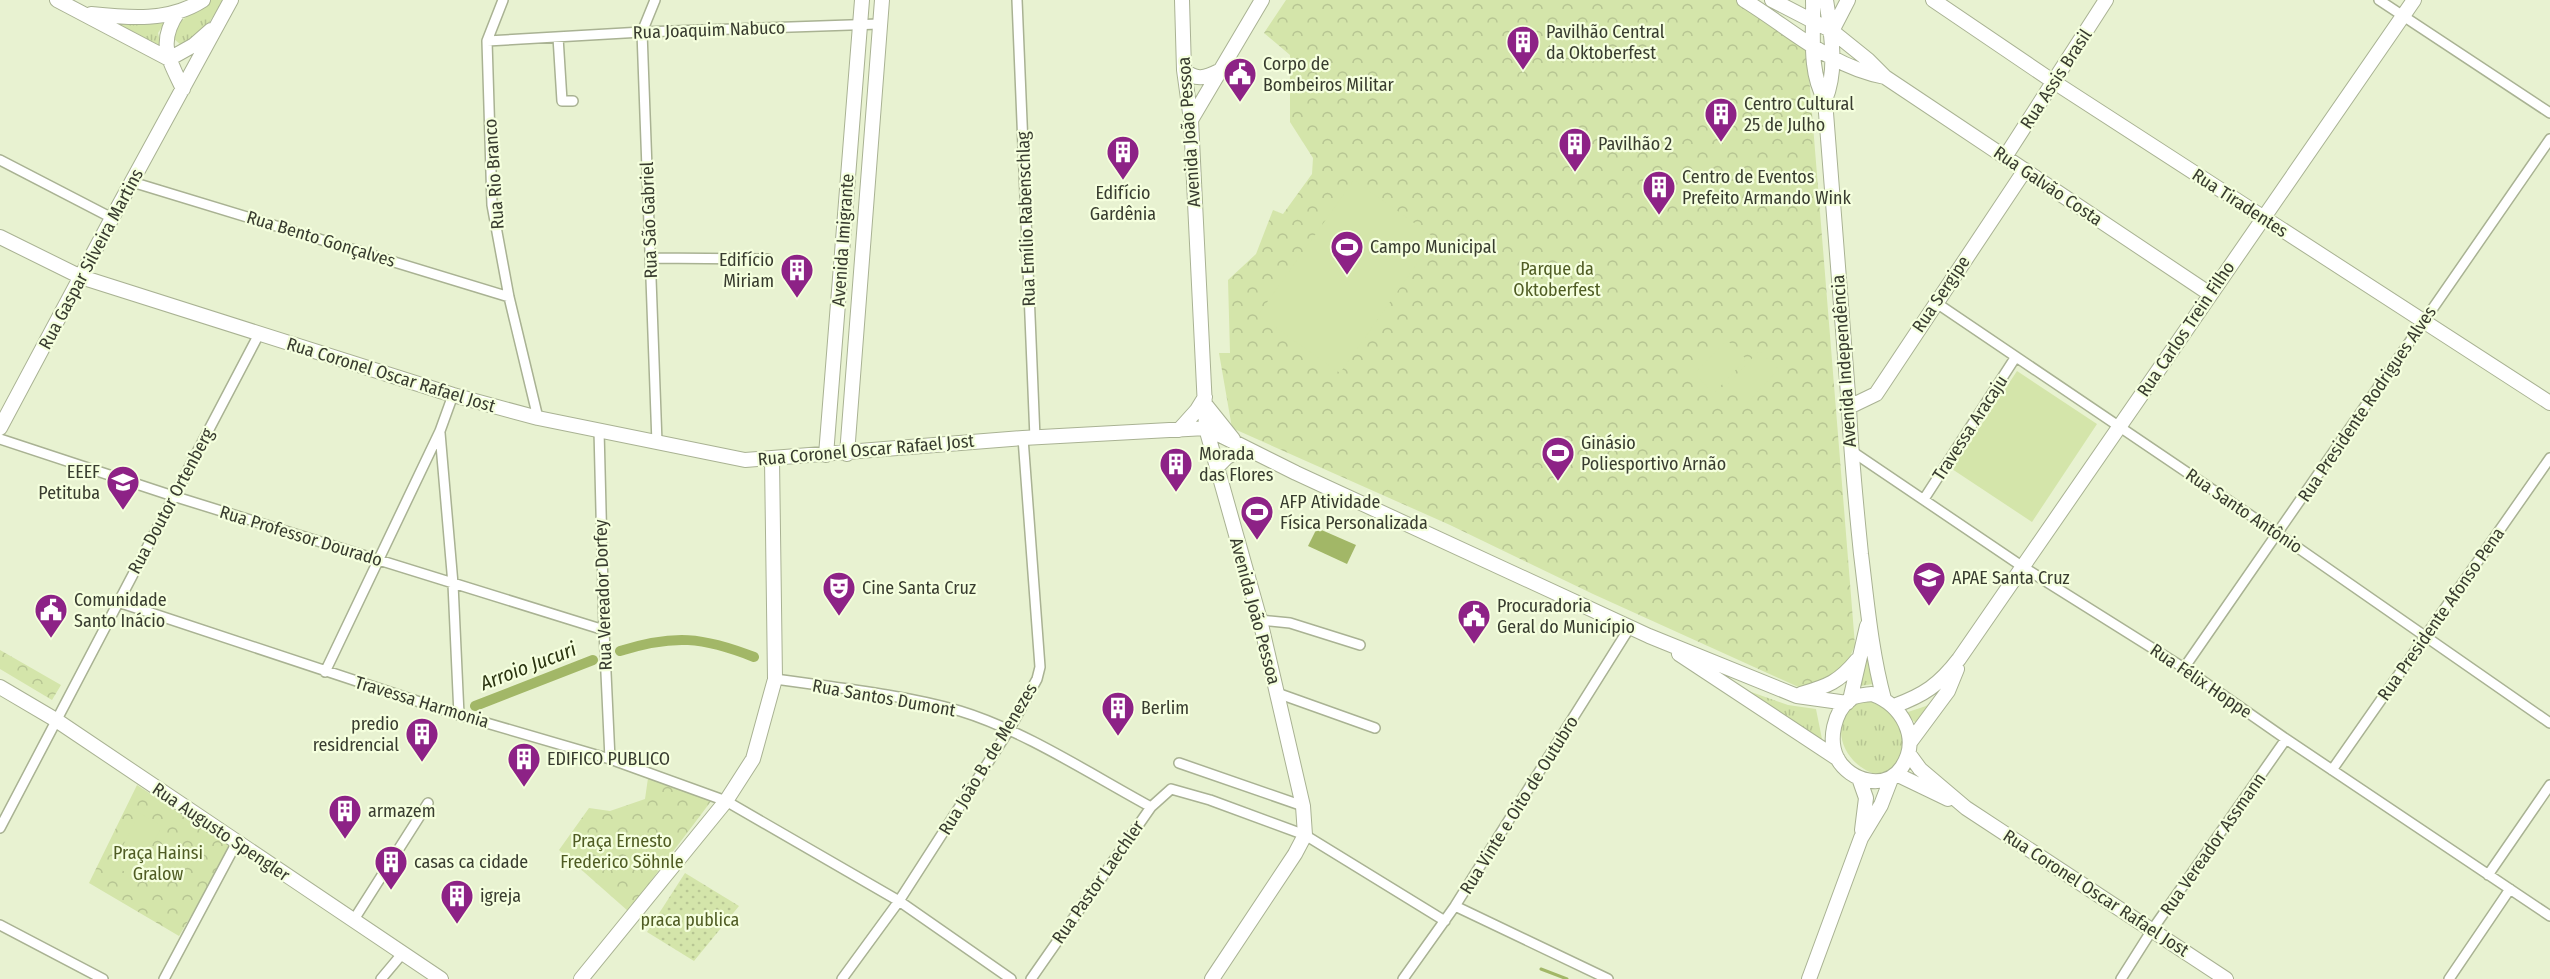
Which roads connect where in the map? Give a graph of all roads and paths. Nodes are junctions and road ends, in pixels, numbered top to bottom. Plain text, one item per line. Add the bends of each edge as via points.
1 (57, 0) edge
2 (203, 0) edge
3 (231, 0) edge
4 (503, 0) edge
5 (655, 0) edge
6 (862, 0) edge
7 (882, 0) edge
8 (1017, 0) edge
9 (1182, 0) edge
10 (1262, 0) edge
11 (1744, 0) edge
12 (1772, 0) edge
13 (1812, 0) edge
14 (1826, 0) edge
15 (1848, 0) edge
16 (1933, 0) edge
17 (2106, 0) edge
18 (2379, 0) edge
19 (2414, 0) edge
20 (178, 12) junction
21 (83, 13) junction
22 (223, 15) junction
23 (2403, 16) junction
24 (1814, 22) junction
25 (879, 24) junction
26 (859, 25) junction
27 (1832, 31) junction
28 (642, 32) junction
29 (558, 37) junction
30 (487, 41) junction
31 (1813, 47) junction
32 (169, 58) junction
33 (1832, 58) junction
34 (1184, 70) junction
35 (1219, 71) junction
36 (1885, 77) junction
37 (2054, 82) junction
38 (183, 89) junction
39 (1825, 100) junction
40 (573, 101) dead end
41 (2550, 113) edge
42 (1191, 120) junction
43 (2550, 139) edge
44 (2005, 157) junction
45 (0, 160) edge
46 (2025, 170) junction
47 (132, 182) junction
48 (112, 218) junction
49 (2262, 218) junction
50 (0, 237) edge
51 (650, 258) junction
52 (768, 259) dead end
53 (81, 278) junction
54 (2210, 294) junction
55 (509, 297) junction
56 (1935, 302) junction
57 (2422, 322) junction
58 (259, 334) junction
59 (2015, 358) junction
60 (832, 391) junction
61 (851, 392) junction
62 (453, 395) junction
63 (1205, 400) junction
64 (2550, 403) edge
65 (1849, 407) junction
66 (538, 418) junction
67 (0, 428) edge
68 (2119, 428) junction
69 (1206, 429) junction
70 (599, 430) junction
71 (1179, 430) junction
72 (440, 431) junction
73 (1029, 438) junction
74 (0, 440) edge
75 (657, 443) junction
76 (1242, 446) junction
77 (1850, 450) junction
78 (847, 454) junction
79 (826, 455) junction
80 (2550, 458) edge
81 (772, 459) junction
82 (1217, 467) junction
83 (173, 496) junction
84 (1924, 499) junction
85 (2278, 534) junction
86 (378, 561) junction
87 (2023, 567) junction
88 (453, 584) junction
89 (118, 602) junction
90 (1260, 620) junction
91 (1869, 621) junction
92 (1630, 627) junction
93 (603, 630) junction
94 (1649, 636) junction
95 (2426, 636) junction
96 (1360, 645) dead end
97 (1858, 658) junction
98 (1959, 658) junction
99 (2184, 668) junction
100 (325, 672) junction
101 (1739, 672) junction
102 (775, 679) junction
103 (1728, 685) junction
104 (0, 687) edge
105 (1276, 693) junction
106 (1797, 696) junction
107 (1848, 701) junction
108 (1889, 702) junction
109 (459, 715) junction
110 (56, 720) junction
111 (2550, 723) edge
112 (1375, 728) dead end
113 (1009, 730) junction
114 (2286, 739) junction
115 (1910, 748) junction
116 (610, 759) junction
117 (1838, 759) junction
118 (1179, 763) dead end
119 (2332, 770) junction
120 (1894, 776) junction
121 (1859, 778) junction
122 (2550, 785) edge
123 (726, 801) junction
124 (428, 803) dead end
125 (1303, 806) junction
126 (1151, 807) junction
127 (1966, 808) junction
128 (0, 828) edge
129 (1305, 835) junction
130 (1861, 838) junction
131 (237, 842) junction
132 (2488, 876) junction
133 (2510, 889) junction
134 (899, 901) junction
135 (1455, 906) junction
136 (2550, 916) edge
137 (353, 921) junction
138 (1445, 921) junction
139 (0, 925) edge
140 (2152, 930) junction
141 (402, 954) junction
142 (102, 979) edge
143 (164, 979) edge
144 (381, 979) edge
145 (441, 979) edge
146 (581, 979) edge
147 (842, 979) edge
148 (1011, 979) edge
149 (1030, 979) edge
150 (1212, 979) edge
151 (1403, 979) edge
152 (1608, 979) edge
153 (1809, 979) edge
154 (2121, 979) edge
155 (2226, 979) edge
156 (2449, 979) edge

1 - 21 main road
2 - 20 main road
3 - 22 main road, Rua Gaspar Silveira Martins
4 - 30 street, Rua Rio Branco
5 - 28 street, Rua São Gabriel
6 - 26 main road, Avenida Imigrante
7 - 25 main road, Avenida Imigrante
8 - 73 street, Rua Emílio Rabenschlag
9 - 34 main road, Avenida João Pessoa
10 - 35 main road
11 - 31 main road, Rua Galvão Costa
12 - 24 main road, Rua Galvão Costa
13 - 24 main road, Avenida Independência
14 - 27 main road, Avenida Independência
15 - 27 main road
16 - 37 main road, Rua Tiradentes
17 - 37 main road, Rua Assis Brasil
18 - 23 street
19 - 23 main road, Rua Carlos Trein Filho
20 - 21 main road via 125,18
20 - 32 main road via 165,40
21 - 32 main road
22 - 32 main road via 194,45
22 - 38 main road, Rua Gaspar Silveira Martins
23 - 41 street
23 - 49 main road, Rua Carlos Trein Filho
24 - 27 main road, Rua Galvão Costa
24 - 31 main road, Avenida Independência
25 - 26 street
25 - 61 main road, Avenida Imigrante
26 - 28 street, Rua Joaquim Nabuco
26 - 60 main road, Avenida Imigrante
27 - 33 main road, Avenida Independência
27 - 36 main road, Rua Galvão Costa
28 - 29 street, Rua Joaquim Nabuco
28 - 51 street, Rua São Gabriel
29 - 30 street, Rua Joaquim Nabuco
29 - 40 street via 562,101
30 - 55 street, Rua Rio Branco via 492,205
31 - 33 main road, Rua Galvão Costa
31 - 39 main road, Avenida Independência via 1818,88
32 - 38 main road
33 - 36 main road, Rua Galvão Costa via 1861,73
33 - 39 main road, Avenida Independência
34 - 35 main road via 1203,78
34 - 42 main road, Avenida João Pessoa
35 - 42 main road
36 - 44 main road, Rua Galvão Costa
37 - 44 main road, Rua Assis Brasil
37 - 49 main road, Rua Tiradentes
38 - 47 main road, Rua Gaspar Silveira Martins
39 - 65 main road, Avenida Independência
42 - 63 main road, Avenida João Pessoa
43 - 57 street, Rua Presidente Rodrigues Alves
44 - 46 main road, Rua Galvão Costa
45 - 48 street
46 - 54 main road, Rua Galvão Costa
46 - 56 main road, Rua Sergipe
47 - 48 main road, Rua Gaspar Silveira Martins
47 - 55 street, Rua Bento Gonçalves
48 - 53 main road, Rua Gaspar Silveira Martins
49 - 54 main road, Rua Carlos Trein Filho
49 - 57 main road, Rua Tiradentes
50 - 53 main road, Rua Coronel Oscar Rafael Jost
51 - 52 street
51 - 75 street, Rua São Gabriel
53 - 58 main road, Rua Coronel Oscar Rafael Jost
53 - 67 main road, Rua Gaspar Silveira Martins
54 - 68 main road, Rua Carlos Trein Filho
55 - 66 street, Rua Rio Branco
56 - 59 street, Rua Santo Antônio
56 - 65 main road, Rua Sergipe via 1876,394
57 - 64 main road, Rua Tiradentes
57 - 85 street, Rua Presidente Rodrigues Alves
58 - 62 main road, Rua Coronel Oscar Rafael Jost
58 - 83 street, Rua Doutor Ortenberg
59 - 68 street, Rua Santo Antônio
59 - 84 street, Travessa Aracaju
60 - 61 main road
60 - 79 main road, Avenida Imigrante
61 - 78 main road, Avenida Imigrante
62 - 66 main road, Rua Coronel Oscar Rafael Jost
62 - 72 street
63 - 69 main road, Avenida João Pessoa
63 - 71 main road
63 - 76 main road
65 - 77 main road, Avenida Independência
66 - 70 main road, Rua Coronel Oscar Rafael Jost
68 - 85 street, Rua Santo Antônio
68 - 87 main road, Rua Carlos Trein Filho
69 - 71 main road, Rua Coronel Oscar Rafael Jost
69 - 76 main road, Rua Coronel Oscar Rafael Jost
69 - 82 main road, Avenida João Pessoa
70 - 75 main road, Rua Coronel Oscar Rafael Jost
70 - 93 street, Rua Vereador Dorfey
71 - 73 main road, Rua Coronel Oscar Rafael Jost
72 - 86 street
72 - 88 street
73 - 78 main road, Rua Coronel Oscar Rafael Jost
73 - 113 street, Rua João B. de Menezes via 1040,667
74 - 83 street, Rua Professor Dourado
75 - 81 main road, Rua Coronel Oscar Rafael Jost via 745,460
76 - 82 main road
76 - 92 main road, Rua Coronel Oscar Rafael Jost
77 - 84 street, Rua Félix Hoppe
77 - 91 main road, Avenida Independência
78 - 79 main road, Rua Coronel Oscar Rafael Jost
79 - 81 main road, Rua Coronel Oscar Rafael Jost
80 - 95 street, Rua Presidente Afonso Pena
81 - 102 main road
82 - 90 main road, Avenida João Pessoa
83 - 86 street, Rua Professor Dourado
83 - 89 street, Rua Doutor Ortenberg
84 - 87 street, Rua Félix Hoppe
85 - 95 street, Rua Santo Antônio
85 - 99 street, Rua Presidente Rodrigues Alves
86 - 88 street, Rua Professor Dourado
86 - 100 street
87 - 98 main road, Rua Carlos Trein Filho
87 - 99 street, Rua Félix Hoppe
88 - 93 street, Rua Professor Dourado
88 - 109 street
89 - 100 street, Travessa Harmonia
89 - 110 street, Rua Doutor Ortenberg
90 - 96 street via 1290,623
90 - 105 main road, Avenida João Pessoa
91 - 97 main road, Avenida Independência
91 - 108 main road, Avenida Independência via 1877,672
92 - 94 main road, Rua Coronel Oscar Rafael Jost
92 - 135 street, Rua Vinte e Oito de Outubro
93 - 116 street, Rua Vereador Dorfey
94 - 101 main road, Rua Coronel Oscar Rafael Jost
94 - 103 main road, Rua Coronel Oscar Rafael Jost
95 - 111 street, Rua Santo Antônio
95 - 119 street, Rua Presidente Afonso Pena
97 - 106 main road via 1844,676 1828,686
97 - 107 main road, Avenida Independência
98 - 108 main road, Rua Carlos Trein Filho via 1929,690
98 - 115 main road, Rua Carlos Trein Filho via 1948,691
99 - 114 street, Rua Félix Hoppe
100 - 109 street, Travessa Harmonia
101 - 103 main road
101 - 106 main road, Rua Coronel Oscar Rafael Jost
102 - 113 street, Rua Santos Dumont via 933,705
102 - 123 main road via 753,759
103 - 117 main road, Rua Coronel Oscar Rafael Jost
104 - 110 main road, Rua Augusto Spengler
105 - 112 street
105 - 125 main road, Avenida João Pessoa
106 - 107 main road, Rua Coronel Oscar Rafael Jost
107 - 108 main road via 1872,694
107 - 117 main road via 1833,734
108 - 115 main road via 1906,722
109 - 116 street, Travessa Harmonia
110 - 128 street, Rua Doutor Ortenberg
110 - 131 main road, Rua Augusto Spengler
113 - 126 street, Rua Santos Dumont
113 - 134 street, Rua João B. de Menezes
114 - 119 street, Rua Félix Hoppe
114 - 140 street, Rua Vereador Assmann
115 - 120 main road
115 - 127 main road, Rua Coronel Oscar Rafael Jost via 1920,769
116 - 123 street, Travessa Harmonia
117 - 121 main road
118 - 125 street
119 - 132 street, Rua Félix Hoppe
120 - 121 main road via 1867,782
120 - 127 main road, Rua Coronel Oscar Rafael Jost
120 - 130 main road
121 - 130 main road via 1866,798
122 - 132 street
123 - 134 street, Travessa Harmonia
123 - 146 main road
124 - 137 street
125 - 129 main road, Avenida João Pessoa
126 - 129 street, Rua Pastor Laechler via 1170,789
126 - 149 street, Rua Pastor Laechler
127 - 140 main road, Rua Coronel Oscar Rafael Jost
129 - 138 street
129 - 150 main road
130 - 153 main road
131 - 137 main road, Rua Augusto Spengler
131 - 143 street
132 - 133 street, Rua Félix Hoppe
133 - 136 street, Rua Félix Hoppe
133 - 156 street
134 - 147 street, Rua João B. de Menezes
134 - 148 street, Travessa Harmonia
135 - 138 street, Rua Vinte e Oito de Outubro
135 - 152 street
137 - 141 main road, Rua Augusto Spengler
138 - 151 street, Rua Vinte e Oito de Outubro
139 - 142 street
140 - 154 street, Rua Vereador Assmann
140 - 155 main road, Rua Coronel Oscar Rafael Jost
141 - 144 street
141 - 145 main road, Rua Augusto Spengler

